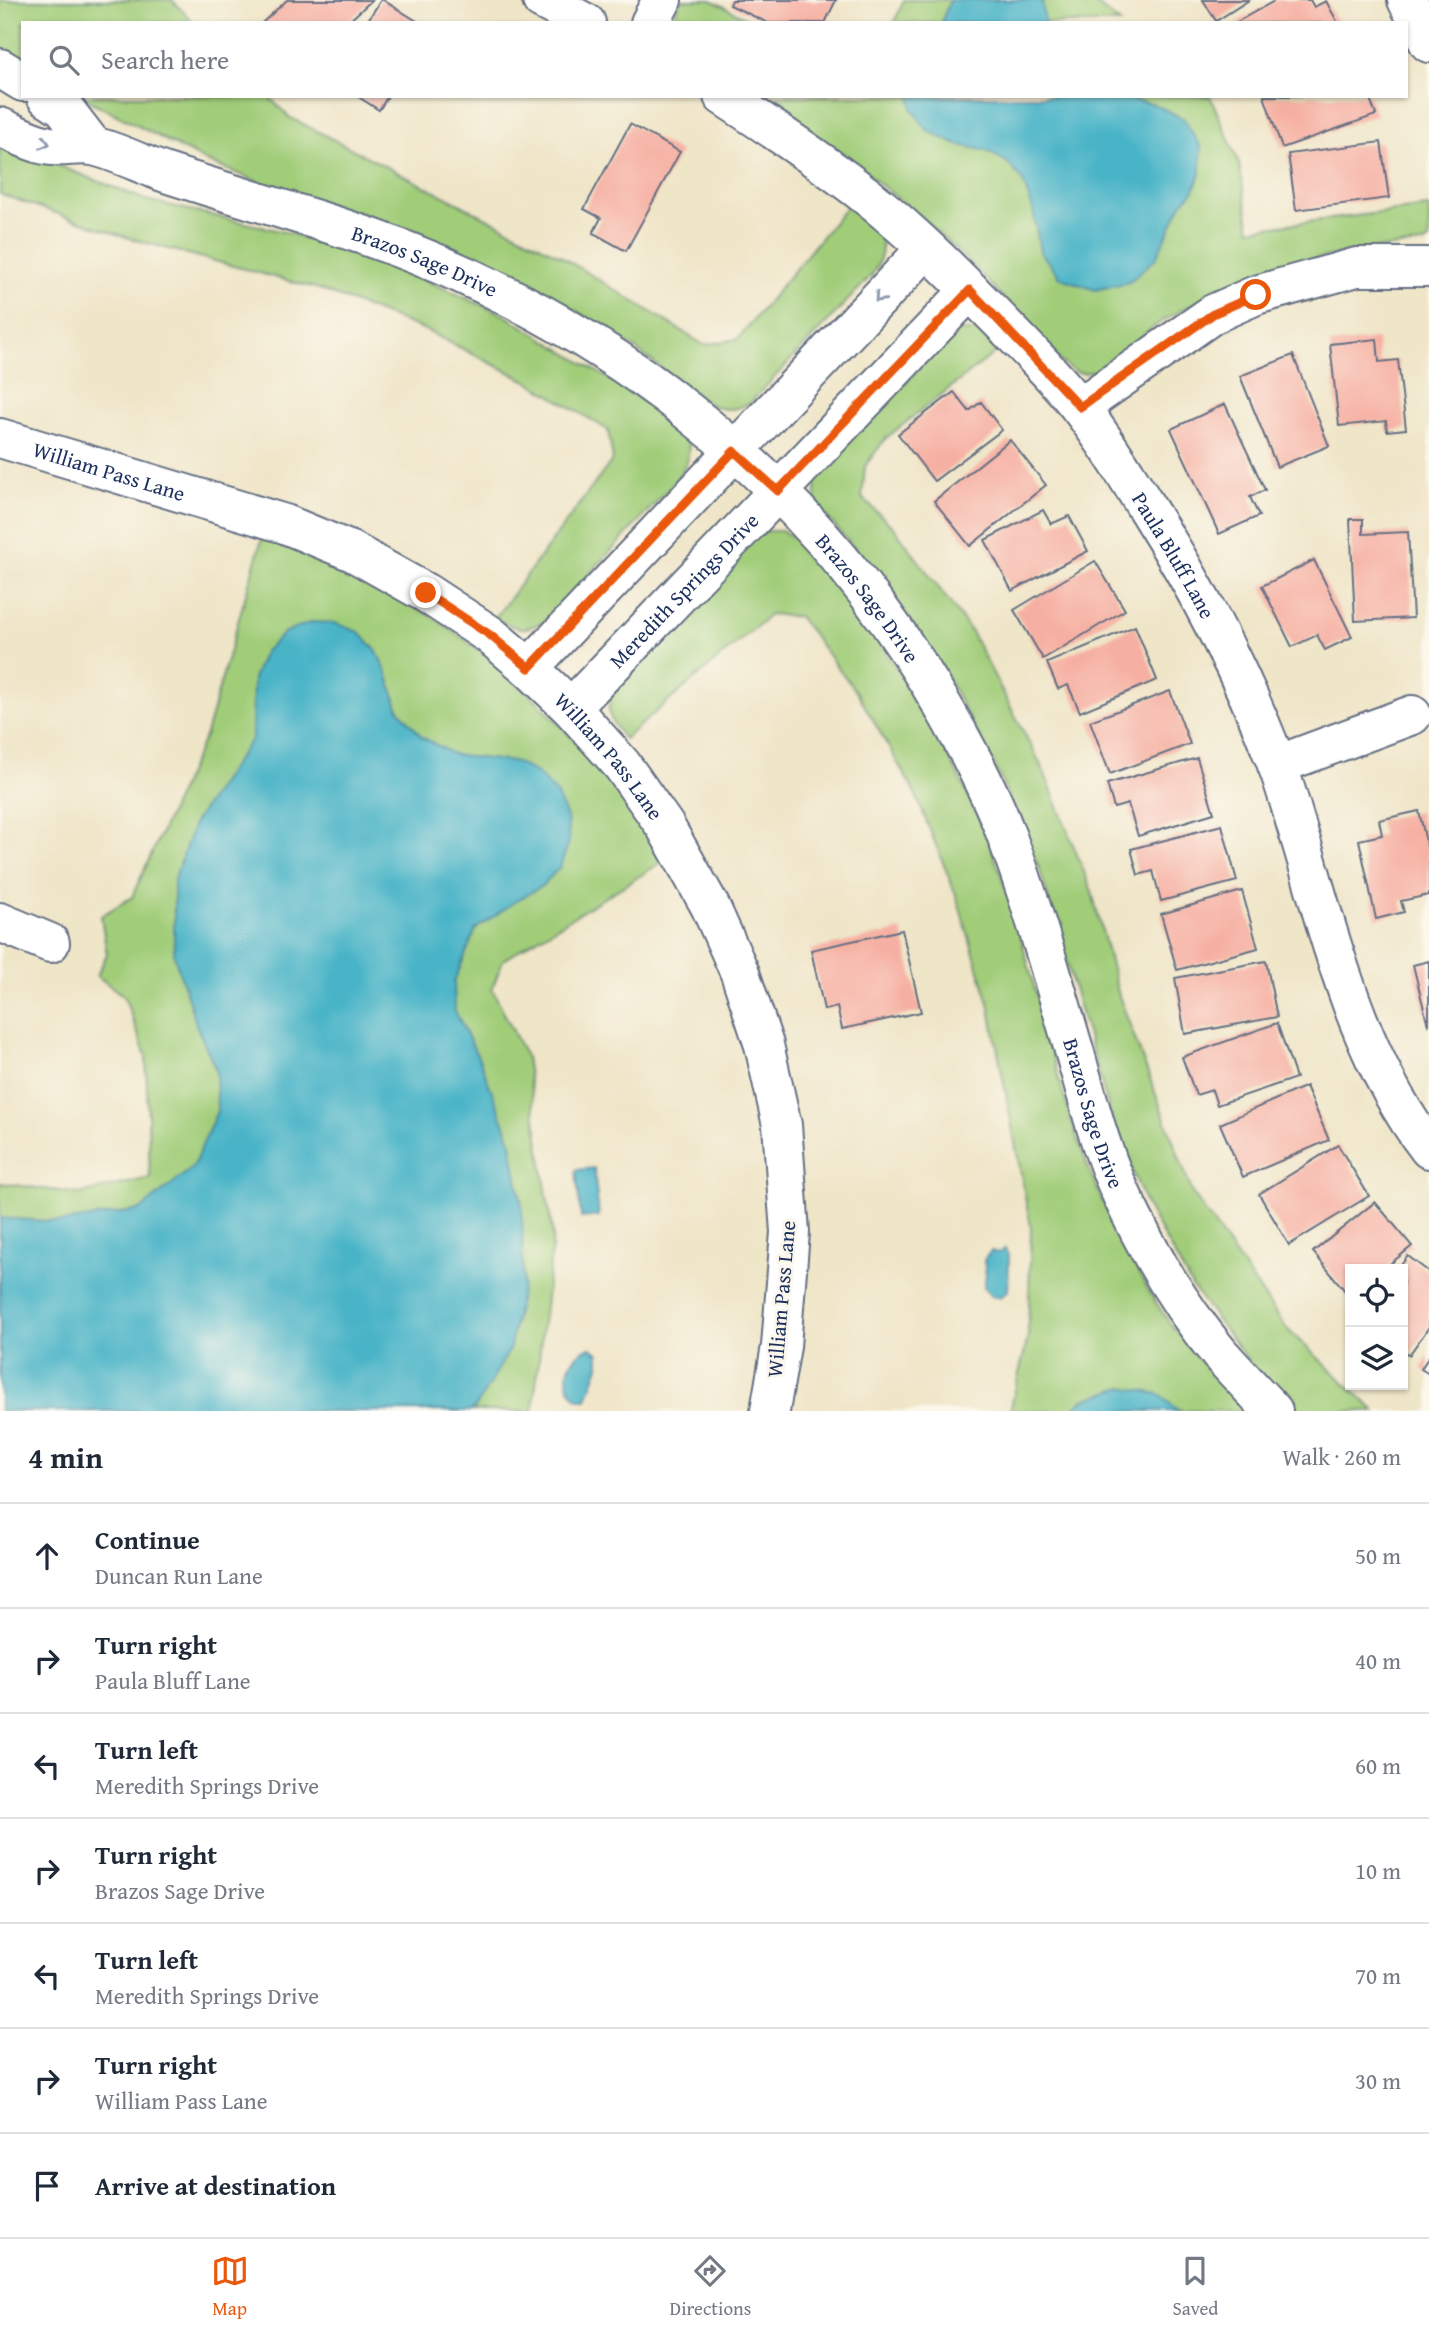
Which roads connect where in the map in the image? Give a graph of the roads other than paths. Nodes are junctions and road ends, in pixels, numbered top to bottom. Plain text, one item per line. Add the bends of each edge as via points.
1 (542, 0) edge
2 (662, 0) edge
3 (1407, 0) edge
4 (582, 21) edge
5 (651, 21) edge
6 (1429, 43) edge
7 (0, 68) edge
8 (21, 81) edge
9 (49, 98) edge
10 (726, 98) edge
11 (0, 127) edge
12 (93, 146) junction
13 (926, 249) junction
14 (1429, 267) edge
15 (970, 290) junction
16 (1080, 407) junction
17 (0, 438) edge
18 (734, 451) junction
19 (778, 491) junction
20 (529, 668) junction
21 (571, 708) junction
22 (1412, 715) dead end
23 (1278, 765) junction
24 (0, 922) edge
25 (50, 943) dead end
26 (1429, 1149) edge
27 (770, 1411) edge
28 (1273, 1411) edge

1 - 4 street
2 - 5 street
3 - 6 street
7 - 8 street
9 - 12 street via 63,107
10 - 13 street, Paula Bluff Lane via 869,198
11 -> 12 street, Brazos Sage Drive via 46,146
12 - 18 street, Brazos Sage Drive via 432,260 514,299 662,390
13 - 15 street, Paula Bluff Lane
13 -> 18 street
14 - 16 street via 1357,267 1256,295 1213,314
15 - 16 street, Paula Bluff Lane
15 - 19 street, Meredith Springs Drive
16 - 23 street, Paula Bluff Lane via 1170,544 1220,633
17 - 20 street, William Pass Lane via 285,524 353,552 490,635
18 - 19 street, Brazos Sage Drive
18 - 20 street
19 - 21 street, Meredith Springs Drive
19 - 28 street, Brazos Sage Drive via 871,596 922,669 966,748 1004,829 1032,906 1090,1107 1118,1186 1161,1272 1217,1350
20 - 21 street, William Pass Lane
21 - 27 street, William Pass Lane via 622,765 665,826 710,906 740,973 764,1045 782,1125 790,1232 781,1346
22 - 23 street
23 - 26 street, Paula Bluff Lane via 1351,1003 1376,1061
24 - 25 street

